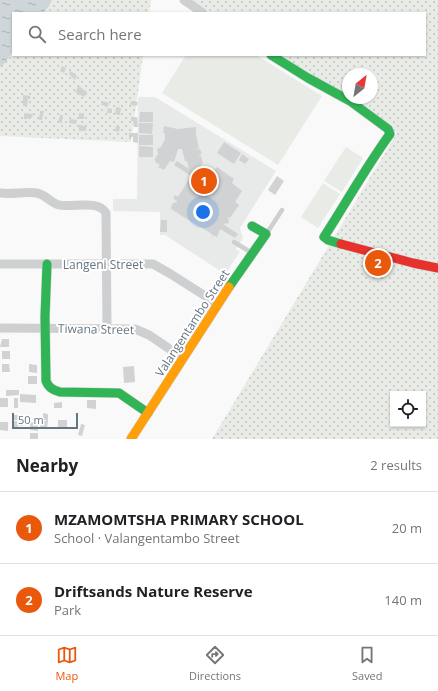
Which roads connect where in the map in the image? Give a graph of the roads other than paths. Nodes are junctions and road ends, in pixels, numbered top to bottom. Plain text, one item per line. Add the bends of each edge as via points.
1 (184, 0) edge
2 (202, 12) edge
3 (273, 56) edge
4 (0, 193) edge
5 (282, 210) dead end
6 (252, 226) dead end
7 (266, 234) junction
8 (234, 242) dead end
9 (252, 254) junction
10 (0, 264) edge
11 (47, 264) junction
12 (107, 264) junction
13 (438, 268) edge
14 (218, 304) junction
15 (0, 328) edge
16 (45, 328) junction
17 (107, 328) junction
18 (183, 358) junction
19 (148, 413) junction
20 (131, 439) edge

1 - 2 street
3 - 13 street via 350,102 388,129 390,134 324,236 328,240
4 - 12 street via 36,193 58,205 97,206 104,209
5 - 7 lane
6 - 7 street
7 - 9 street, Valangentambo Street
8 - 9 lane
9 - 14 street, Valangentambo Street
10 - 11 street, Langeni Street
11 - 12 street, Langeni Street
11 - 16 street
12 - 14 street, Langeni Street via 155,265
12 - 17 street
14 - 18 street, Valangentambo Street
15 - 16 street, Tiwana Street
16 - 17 street, Tiwana Street
16 - 19 street via 46,381 51,389 60,392 119,393
17 - 18 street, Tiwana Street via 141,331
18 - 19 street, Valangentambo Street
19 - 20 street, Valangentambo Street

